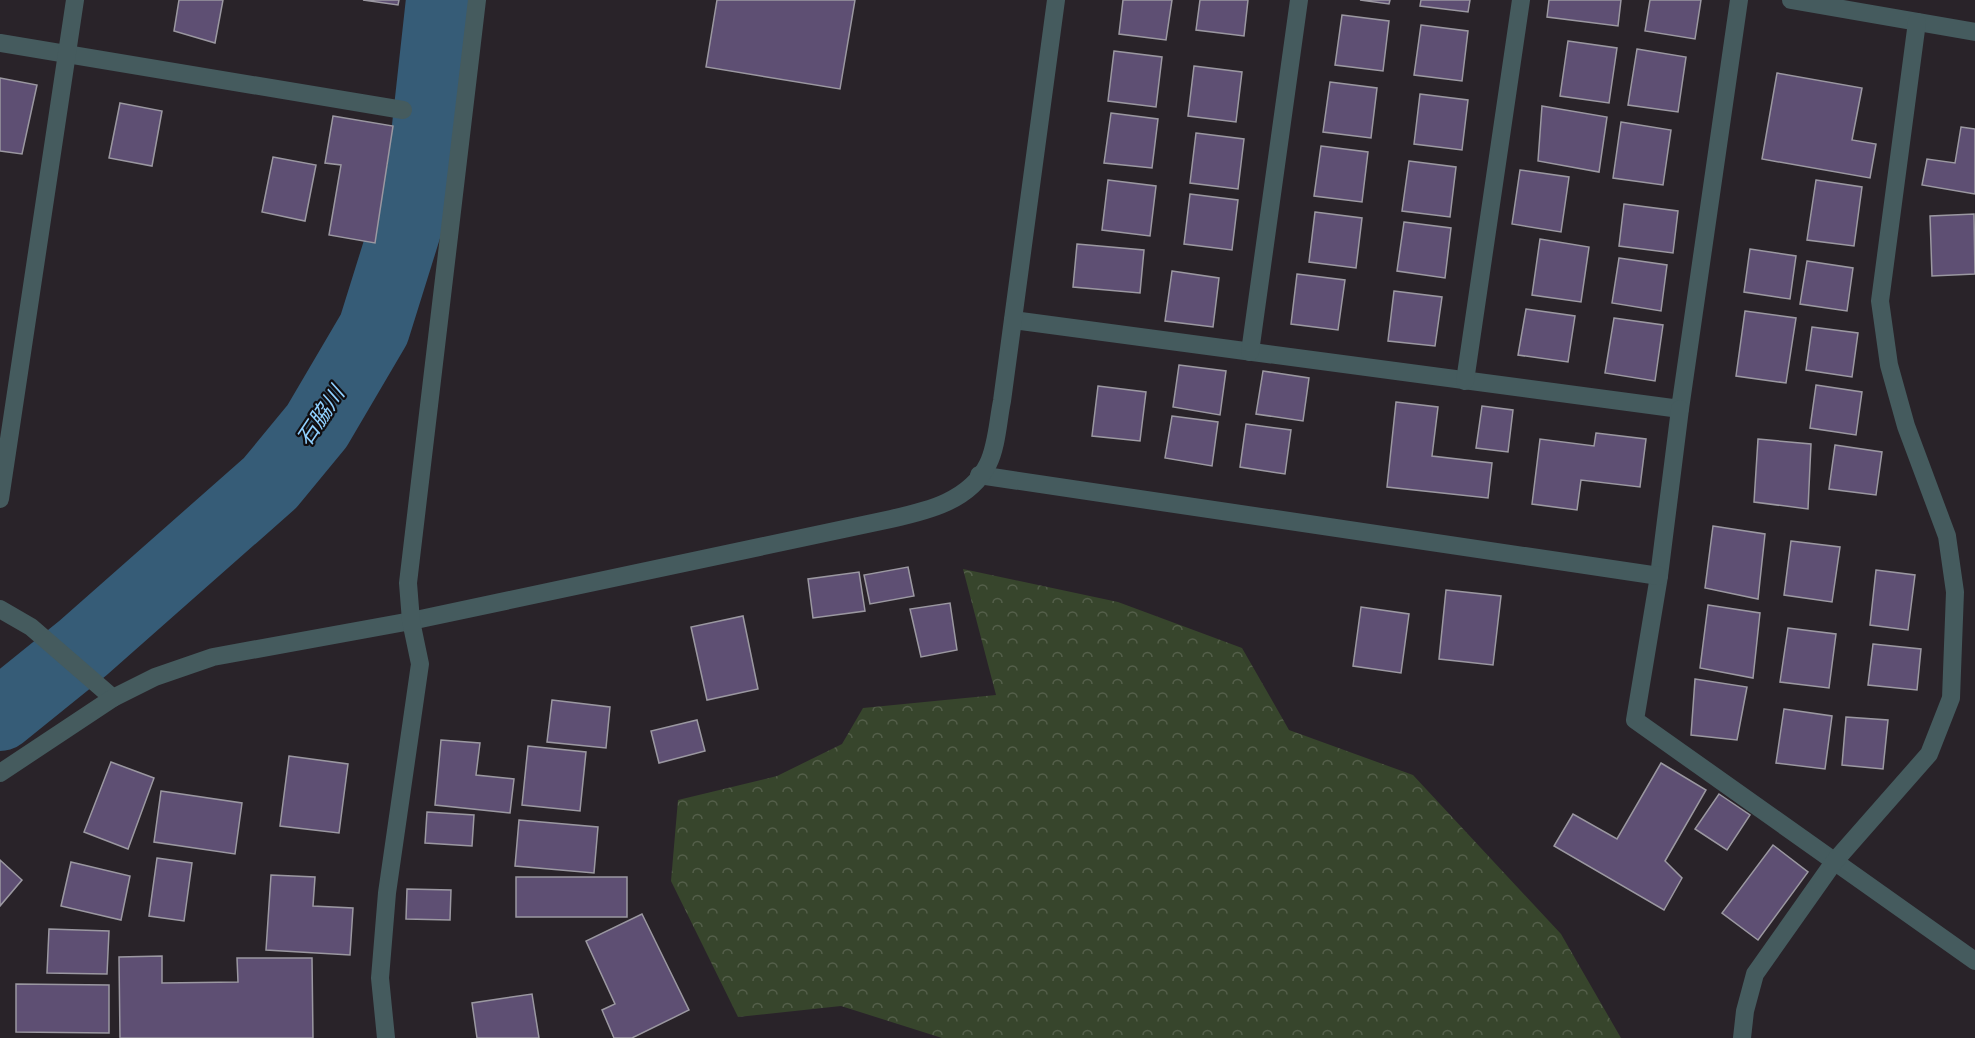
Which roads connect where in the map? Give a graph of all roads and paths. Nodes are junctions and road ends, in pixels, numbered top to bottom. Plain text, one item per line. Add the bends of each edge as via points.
1 (75, 0) edge
2 (477, 0) edge
3 (1056, 0) edge
4 (1299, 0) edge
5 (1521, 0) edge
6 (1739, 0) edge
7 (1791, 0) edge
8 (1917, 21) junction
9 (1975, 32) edge
10 (0, 43) edge
11 (67, 56) junction
12 (403, 110) dead end
13 (1013, 320) junction
14 (1250, 352) junction
15 (1465, 381) junction
16 (1680, 409) junction
17 (979, 475) junction
18 (0, 499) edge
19 (1659, 576) junction
20 (0, 609) edge
21 (411, 621) junction
22 (113, 698) junction
23 (0, 773) edge
24 (1834, 862) junction
25 (1975, 961) edge
26 (386, 1038) edge
27 (1742, 1038) edge

1 - 11 street
2 - 21 street via 408,583
3 - 13 street
4 - 14 street
5 - 15 street
6 - 16 street
7 - 8 street
8 - 9 street
8 - 24 street via 1880,301 1889,365 1903,415 1947,536 1955,592 1951,698 1929,754
10 - 11 street
11 - 12 street
11 - 18 street
13 - 14 street
13 - 17 street via 1000,411 988,464
14 - 15 street
15 - 16 street
16 - 19 street
17 - 19 street
17 - 21 street via 967,490 937,508
19 - 24 street via 1635,720
20 - 22 street via 31,627
21 - 22 street via 213,657 155,677
21 - 26 street via 420,664 387,893 380,978
22 - 23 street
24 - 25 street
24 - 27 street via 1755,974

